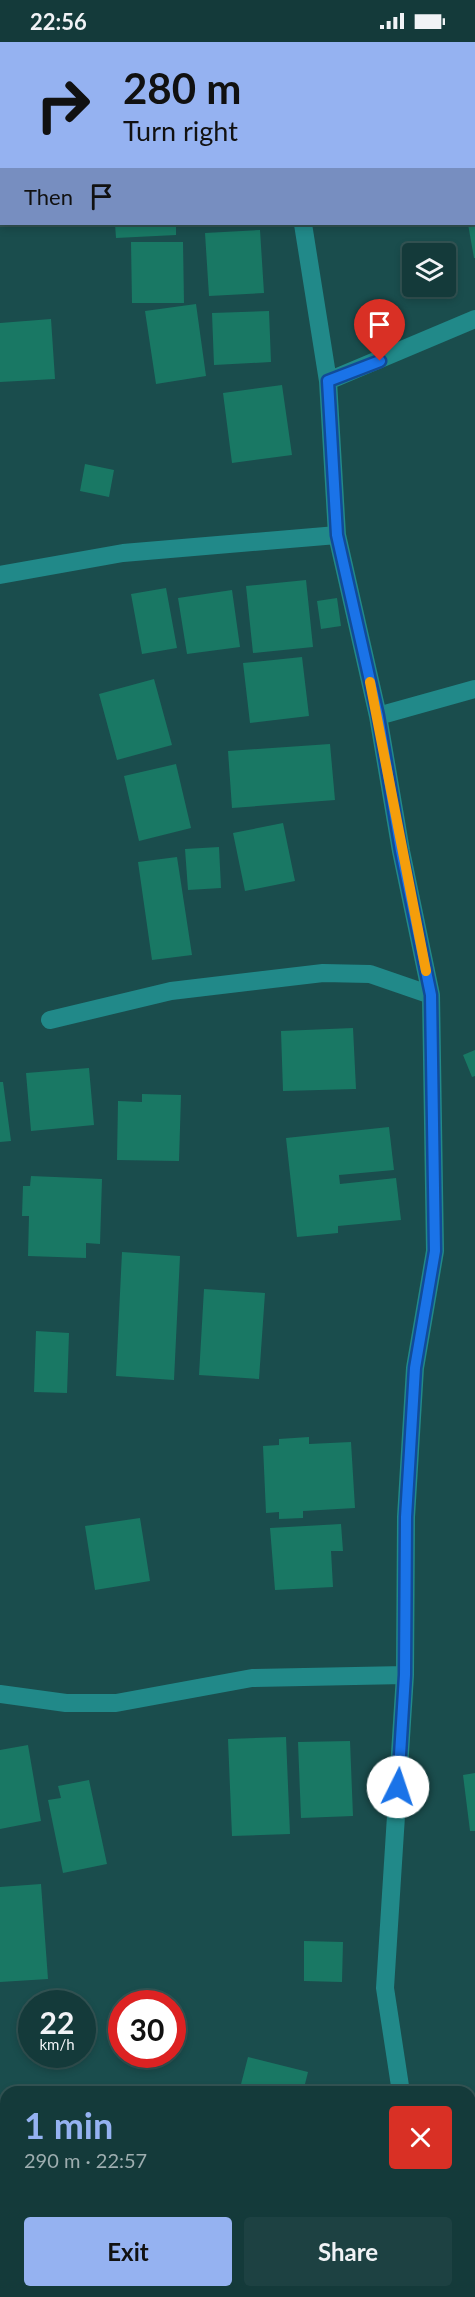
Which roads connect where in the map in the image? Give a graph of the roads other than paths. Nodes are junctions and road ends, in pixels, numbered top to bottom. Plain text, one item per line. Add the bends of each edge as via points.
1 (303, 225) edge
2 (475, 319) edge
3 (328, 381) junction
4 (337, 535) junction
5 (0, 575) edge
6 (475, 689) edge
7 (378, 716) junction
8 (431, 995) junction
9 (50, 1020) dead end
10 (405, 1675) junction
11 (0, 1695) edge
12 (398, 2086) edge

1 - 3 street
2 - 3 street
3 - 4 street
4 - 5 street via 123,553
4 - 7 street
6 - 7 street
7 - 8 street
8 - 9 street via 370,974 323,973 171,991
8 - 10 street via 435,1251 415,1368 406,1517
10 - 11 street via 252,1678 116,1702 66,1702
10 - 12 street via 385,1988

